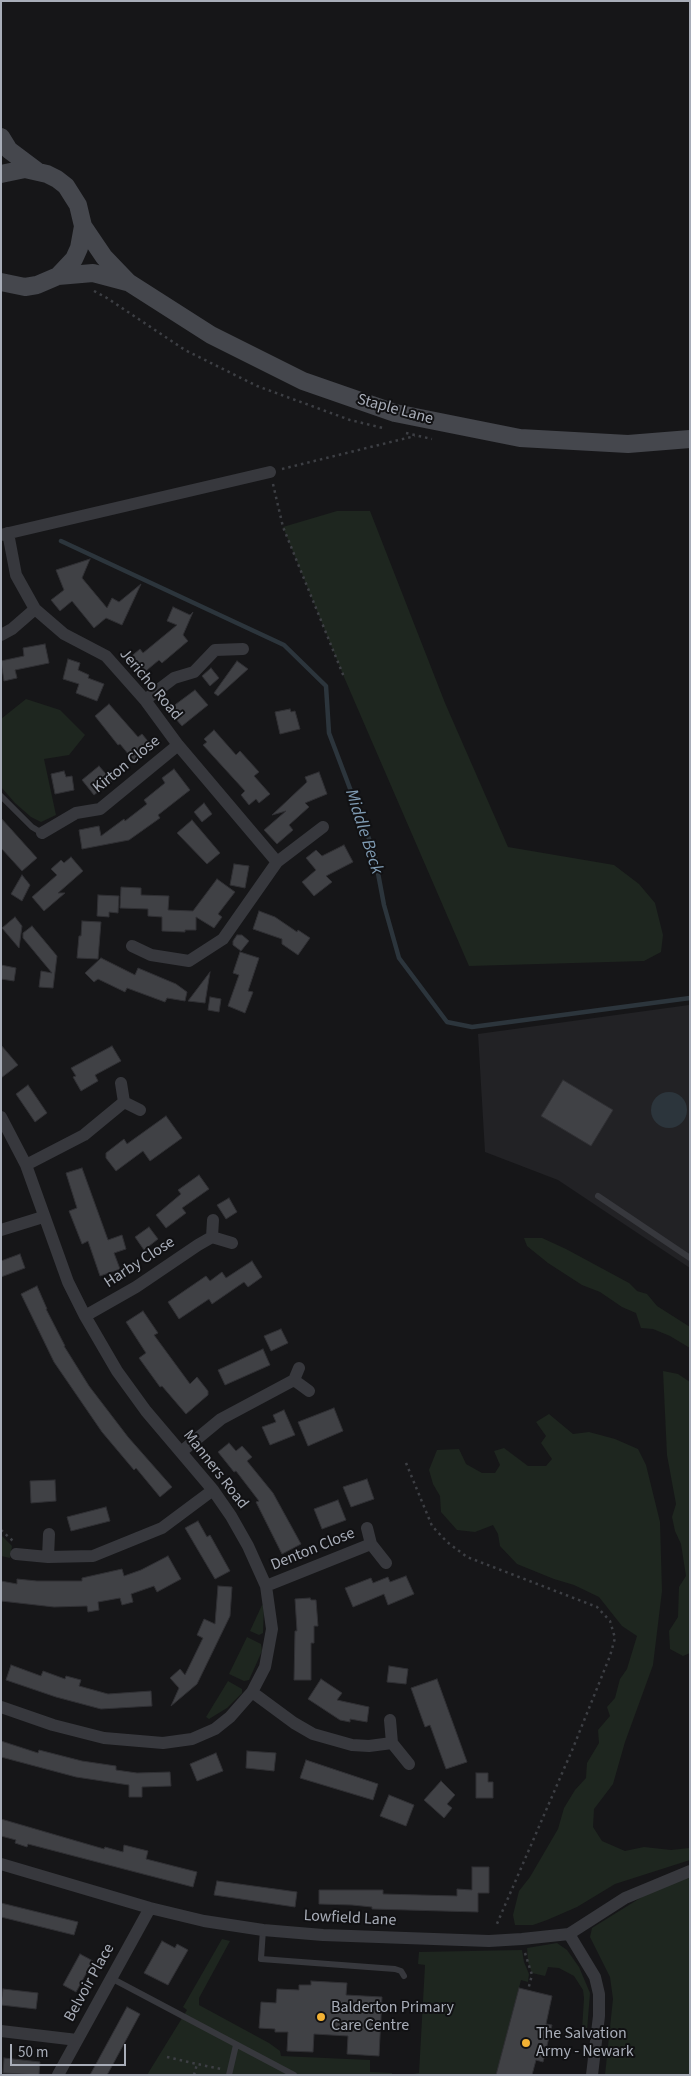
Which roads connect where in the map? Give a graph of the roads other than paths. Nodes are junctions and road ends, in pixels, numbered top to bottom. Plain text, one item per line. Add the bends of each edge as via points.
1 (1, 137) edge
2 (36, 171) junction
3 (1, 174) edge
4 (83, 226) junction
5 (58, 276) junction
6 (2, 282) edge
7 (128, 282) junction
8 (690, 439) edge
9 (270, 472) road end
10 (5, 534) edge
11 (35, 609) junction
12 (1, 635) edge
13 (244, 649) dead end
14 (145, 700) junction
15 (178, 745) junction
16 (1, 796) edge
17 (323, 827) dead end
18 (42, 833) joint
19 (277, 862) junction
20 (132, 946) dead end
21 (121, 1083) dead end
22 (124, 1102) junction
23 (140, 1110) dead end
24 (1, 1117) edge
25 (26, 1165) junction
26 (598, 1196) dead end
27 (43, 1217) junction
28 (214, 1220) dead end
29 (1, 1230) edge
30 (212, 1237) junction
31 (232, 1243) dead end
32 (690, 1258) edge
33 (85, 1316) junction
34 (299, 1368) dead end
35 (294, 1380) junction
36 (309, 1392) dead end
37 (181, 1452) junction
38 (213, 1490) junction
39 (367, 1528) dead end
40 (49, 1534) dead end
41 (371, 1544) junction
42 (16, 1554) dead end
43 (48, 1556) junction
44 (386, 1563) dead end
45 (266, 1586) junction
46 (252, 1692) junction
47 (1, 1707) edge
48 (390, 1720) dead end
49 (392, 1743) junction
50 (409, 1764) dead end
51 (1, 1864) edge
52 (690, 1872) edge
53 (150, 1908) junction
54 (263, 1930) junction
55 (570, 1934) junction
56 (404, 1976) dead end
57 (111, 1978) junction
58 (1, 2031) edge
59 (77, 2040) junction
60 (236, 2045) junction
61 (230, 2073) edge
62 (58, 2075) edge
63 (294, 2075) edge
64 (592, 2075) edge

1 - 2 street via 9,150
2 - 3 street via 14,170
2 - 4 street via 57,179 73,195
4 - 5 street via 80,248
4 - 7 street, Staple Lane via 104,257
5 - 6 street via 36,285
5 - 7 street, Staple Lane via 93,273
7 - 8 street, Staple Lane via 211,335 303,381 395,414 520,438 628,444
9 - 10 street
10 - 11 street, Jericho Road via 16,575
11 - 12 street
11 - 14 street, Jericho Road via 64,634 106,656
13 - 14 street via 215,650 194,672 174,678
14 - 15 street, Jericho Road
15 - 18 street, Kirton Close via 100,809 76,813
15 - 19 street, Jericho Road
16 - 18 lane
17 - 19 street
19 - 20 street via 222,939 189,961 151,955
21 - 22 street
22 - 23 street
22 - 25 street via 84,1135
24 - 25 street, Manners Road
25 - 27 street, Manners Road
26 - 32 lane
27 - 29 street
27 - 33 street, Manners Road
28 - 30 street
30 - 31 street
30 - 33 street, Harby Close
33 - 37 street, Manners Road via 117,1371
34 - 35 street
35 - 36 street
35 - 37 street via 221,1418
37 - 38 street, Manners Road
38 - 43 street via 153,1532 93,1556
38 - 45 street, Manners Road via 248,1546
39 - 41 street, Denton Close
40 - 43 street
41 - 44 street, Denton Close
41 - 45 street, Denton Close
42 - 43 street
45 - 46 street, Manners Road via 272,1629 265,1667
46 - 47 street, Manners Road via 230,1717 215,1728 192,1739 162,1743 94,1736
46 - 49 street via 312,1734 352,1745
48 - 49 street
49 - 50 street
51 - 53 street, Lowfield Lane
52 - 55 street, Lowfield Lane via 625,1898
53 - 54 street, Lowfield Lane
53 - 57 street, Belvoir Place
54 - 55 street, Lowfield Lane via 489,1941
54 - 56 lane via 261,1959 395,1969
55 - 64 street via 595,1977 599,1994
57 - 59 street, Belvoir Place
57 - 60 lane
58 - 59 street
59 - 62 street, Belvoir Place
60 - 61 lane
60 - 63 lane

